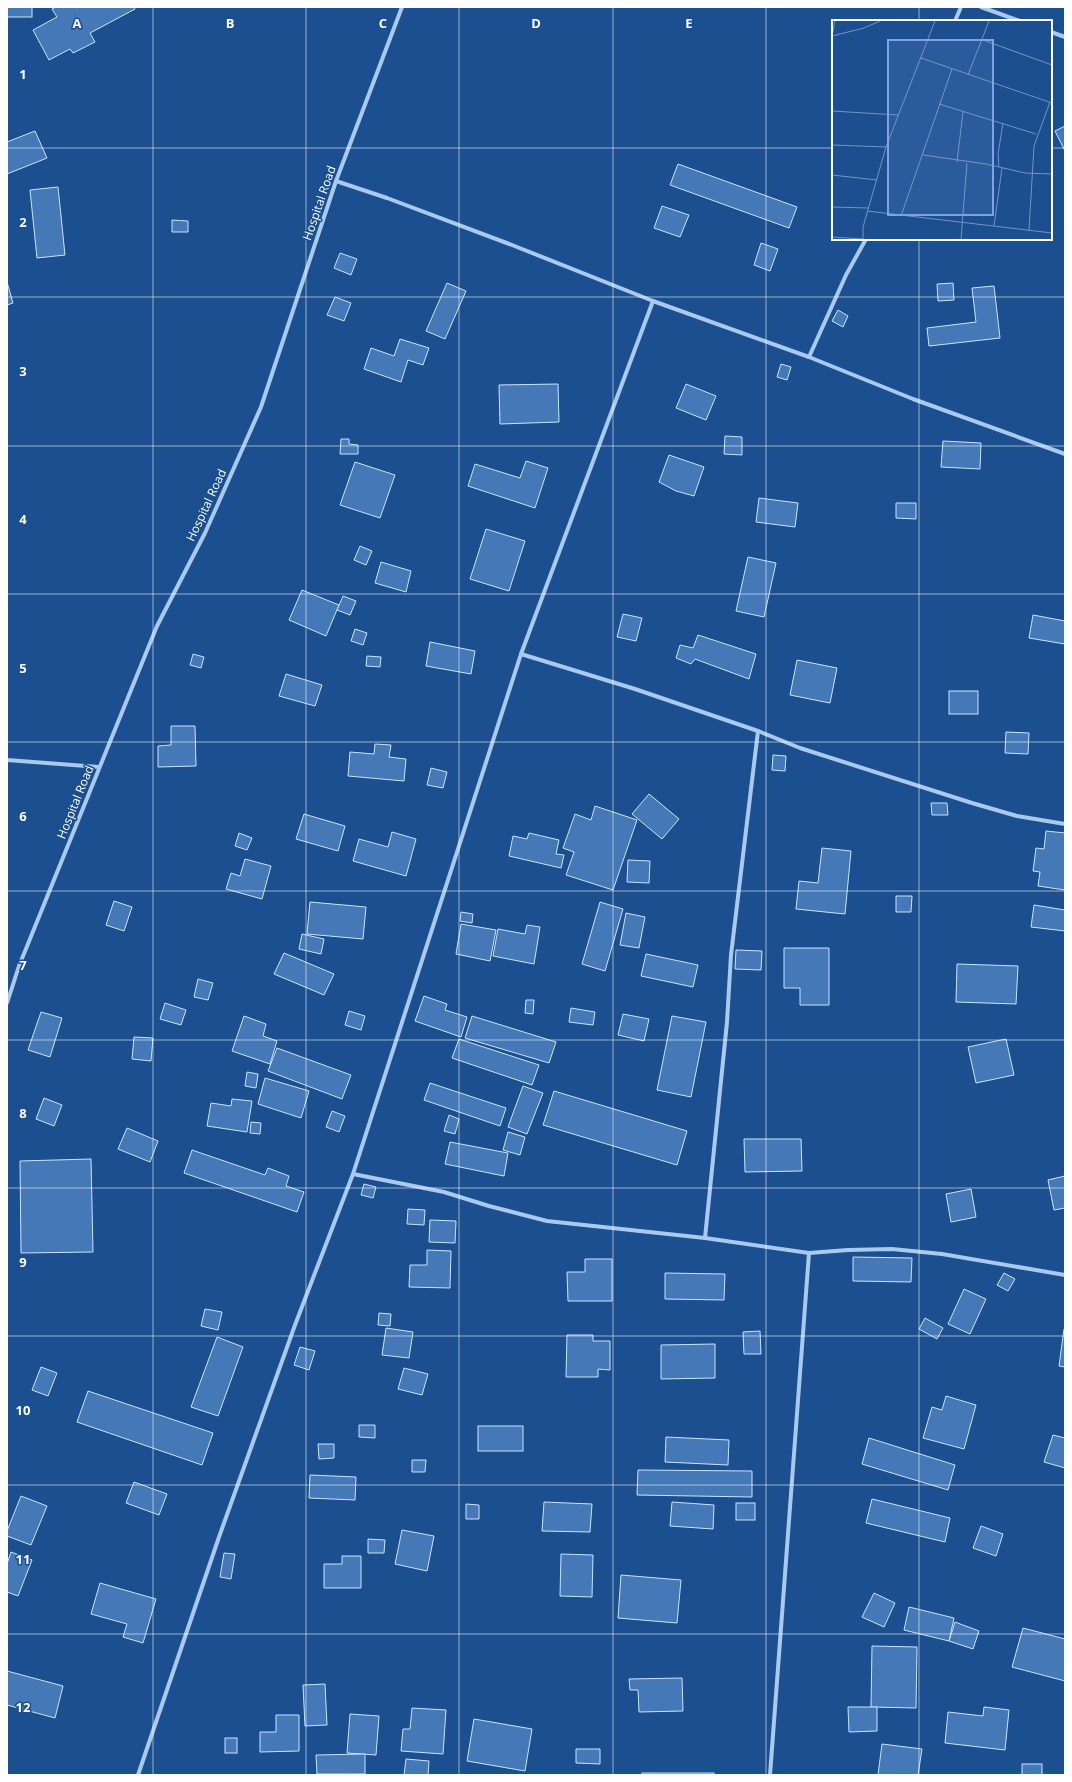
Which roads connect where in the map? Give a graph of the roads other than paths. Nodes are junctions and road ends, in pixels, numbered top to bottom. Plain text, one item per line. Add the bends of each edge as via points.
1 (402, 7) edge
2 (961, 7) edge
3 (981, 7) edge
4 (955, 20) edge
5 (1017, 20) edge
6 (1052, 32) edge
7 (1065, 37) edge
8 (336, 181) junction
9 (865, 240) edge
10 (653, 302) junction
11 (809, 357) junction
12 (1065, 454) edge
13 (521, 654) junction
14 (758, 731) junction
15 (7, 760) edge
16 (99, 768) junction
17 (1065, 824) edge
18 (7, 1003) edge
19 (353, 1174) junction
20 (705, 1238) junction
21 (809, 1253) junction
22 (1065, 1275) edge
23 (138, 1775) edge
24 (770, 1775) edge

1 - 8 street, Hospital Road
2 - 4 street
3 - 5 street
6 - 7 street
8 - 10 street via 505,242
8 - 16 street, Hospital Road via 260,407 205,533 157,626
9 - 11 street via 846,275
10 - 11 street
10 - 13 street
11 - 12 street via 913,399
13 - 14 street
13 - 19 street
14 - 17 street via 800,748 980,805 1017,816
14 - 20 street via 731,955 727,1022
15 - 16 street
16 - 18 street, Hospital Road via 19,966
19 - 20 street via 444,1192 547,1221
19 - 23 street via 295,1325 219,1537
20 - 21 street
21 - 22 street via 892,1249 957,1256
21 - 24 street

